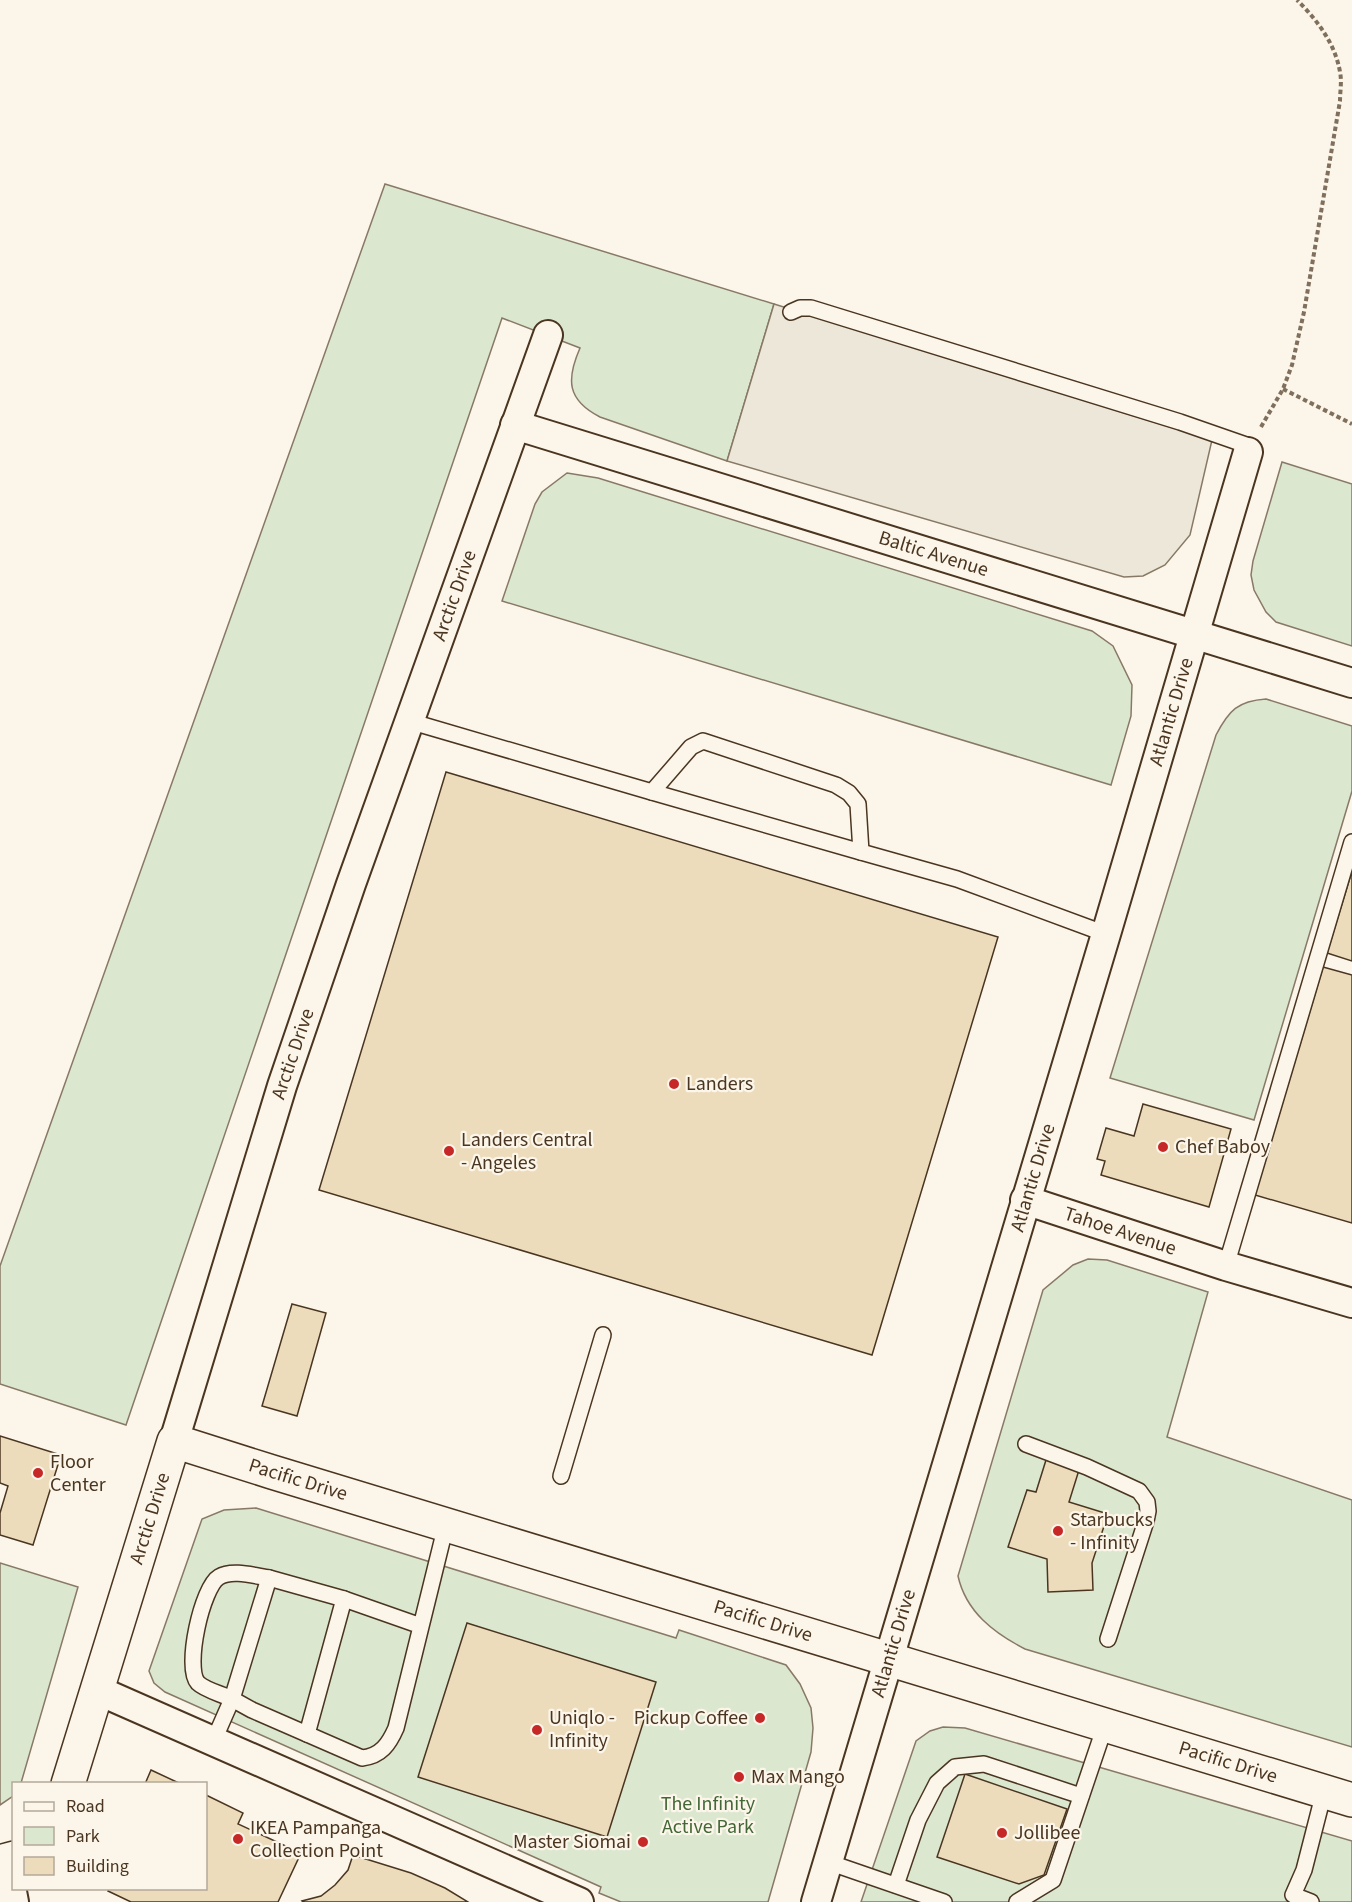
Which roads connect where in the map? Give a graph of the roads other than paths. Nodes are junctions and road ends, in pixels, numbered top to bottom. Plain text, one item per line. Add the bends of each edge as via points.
1 (791, 312) dead end
2 (548, 336) dead end
3 (515, 425) junction
4 (1249, 449) joint
5 (1194, 634) junction
6 (1352, 683) edge
7 (409, 721) junction
8 (652, 792) junction
9 (1352, 842) edge
10 (861, 852) junction
11 (1106, 934) junction
12 (1025, 1200) junction
13 (1221, 1264) junction
14 (1352, 1303) edge
15 (603, 1335) dead end
16 (174, 1441) junction
17 (1026, 1444) dead end
18 (561, 1476) dead end
19 (446, 1525) junction
20 (269, 1578) junction
21 (344, 1599) junction
22 (421, 1626) junction
23 (1108, 1638) dead end
24 (888, 1659) junction
25 (97, 1690) junction
26 (232, 1699) junction
27 (1106, 1726) junction
28 (307, 1734) junction
29 (214, 1740) junction
30 (69, 1782) edge
31 (1082, 1796) junction
32 (1338, 1796) edge
33 (7, 1860) edge
34 (828, 1862) junction
35 (896, 1885) junction
36 (1291, 1898) edge
37 (14, 1902) edge
38 (579, 1902) edge
39 (816, 1902) edge
40 (944, 1902) edge
41 (1017, 1902) edge
42 (1311, 1902) edge

1 - 4 lane via 811,308 1180,422
2 - 3 street, Arctic Drive
3 - 5 street, Baltic Avenue
3 - 7 street, Arctic Drive
4 - 5 street, Atlantic Drive
5 - 6 street, Baltic Avenue
5 - 11 street, Atlantic Drive
7 - 8 lane
7 - 16 street, Arctic Drive via 282,1086
8 - 10 lane
8 - 10 lane via 686,751 703,741 836,785 849,793 858,804
9 - 13 lane
10 - 11 lane via 957,879
11 - 12 street, Atlantic Drive
12 - 13 street, Tahoe Avenue
12 - 24 street, Atlantic Drive
13 - 14 street, Tahoe Avenue
15 - 18 lane
16 - 19 main road, Pacific Drive
16 - 25 main road, Arctic Drive
17 - 23 lane via 1139,1491 1147,1502 1146,1521
19 - 22 lane
19 - 24 main road, Pacific Drive
20 - 21 lane
20 - 26 lane
20 - 26 lane via 221,1576 213,1582 203,1604 192,1658 194,1676 198,1684
21 - 22 lane
21 - 28 lane
22 - 28 lane via 396,1728 389,1742 373,1757 362,1758
24 - 27 main road, Pacific Drive
24 - 34 street, Atlantic Drive
25 - 29 street
25 - 30 main road, Arctic Drive
26 - 28 lane
26 - 29 lane
27 - 31 lane
27 - 32 main road, Pacific Drive
29 - 38 street
31 - 35 lane via 984,1764 955,1767 937,1783 918,1820
31 - 41 lane via 1053,1880
32 - 36 lane
33 - 37 street
34 - 35 lane
34 - 39 street, Atlantic Drive
35 - 40 lane
36 - 42 lane

